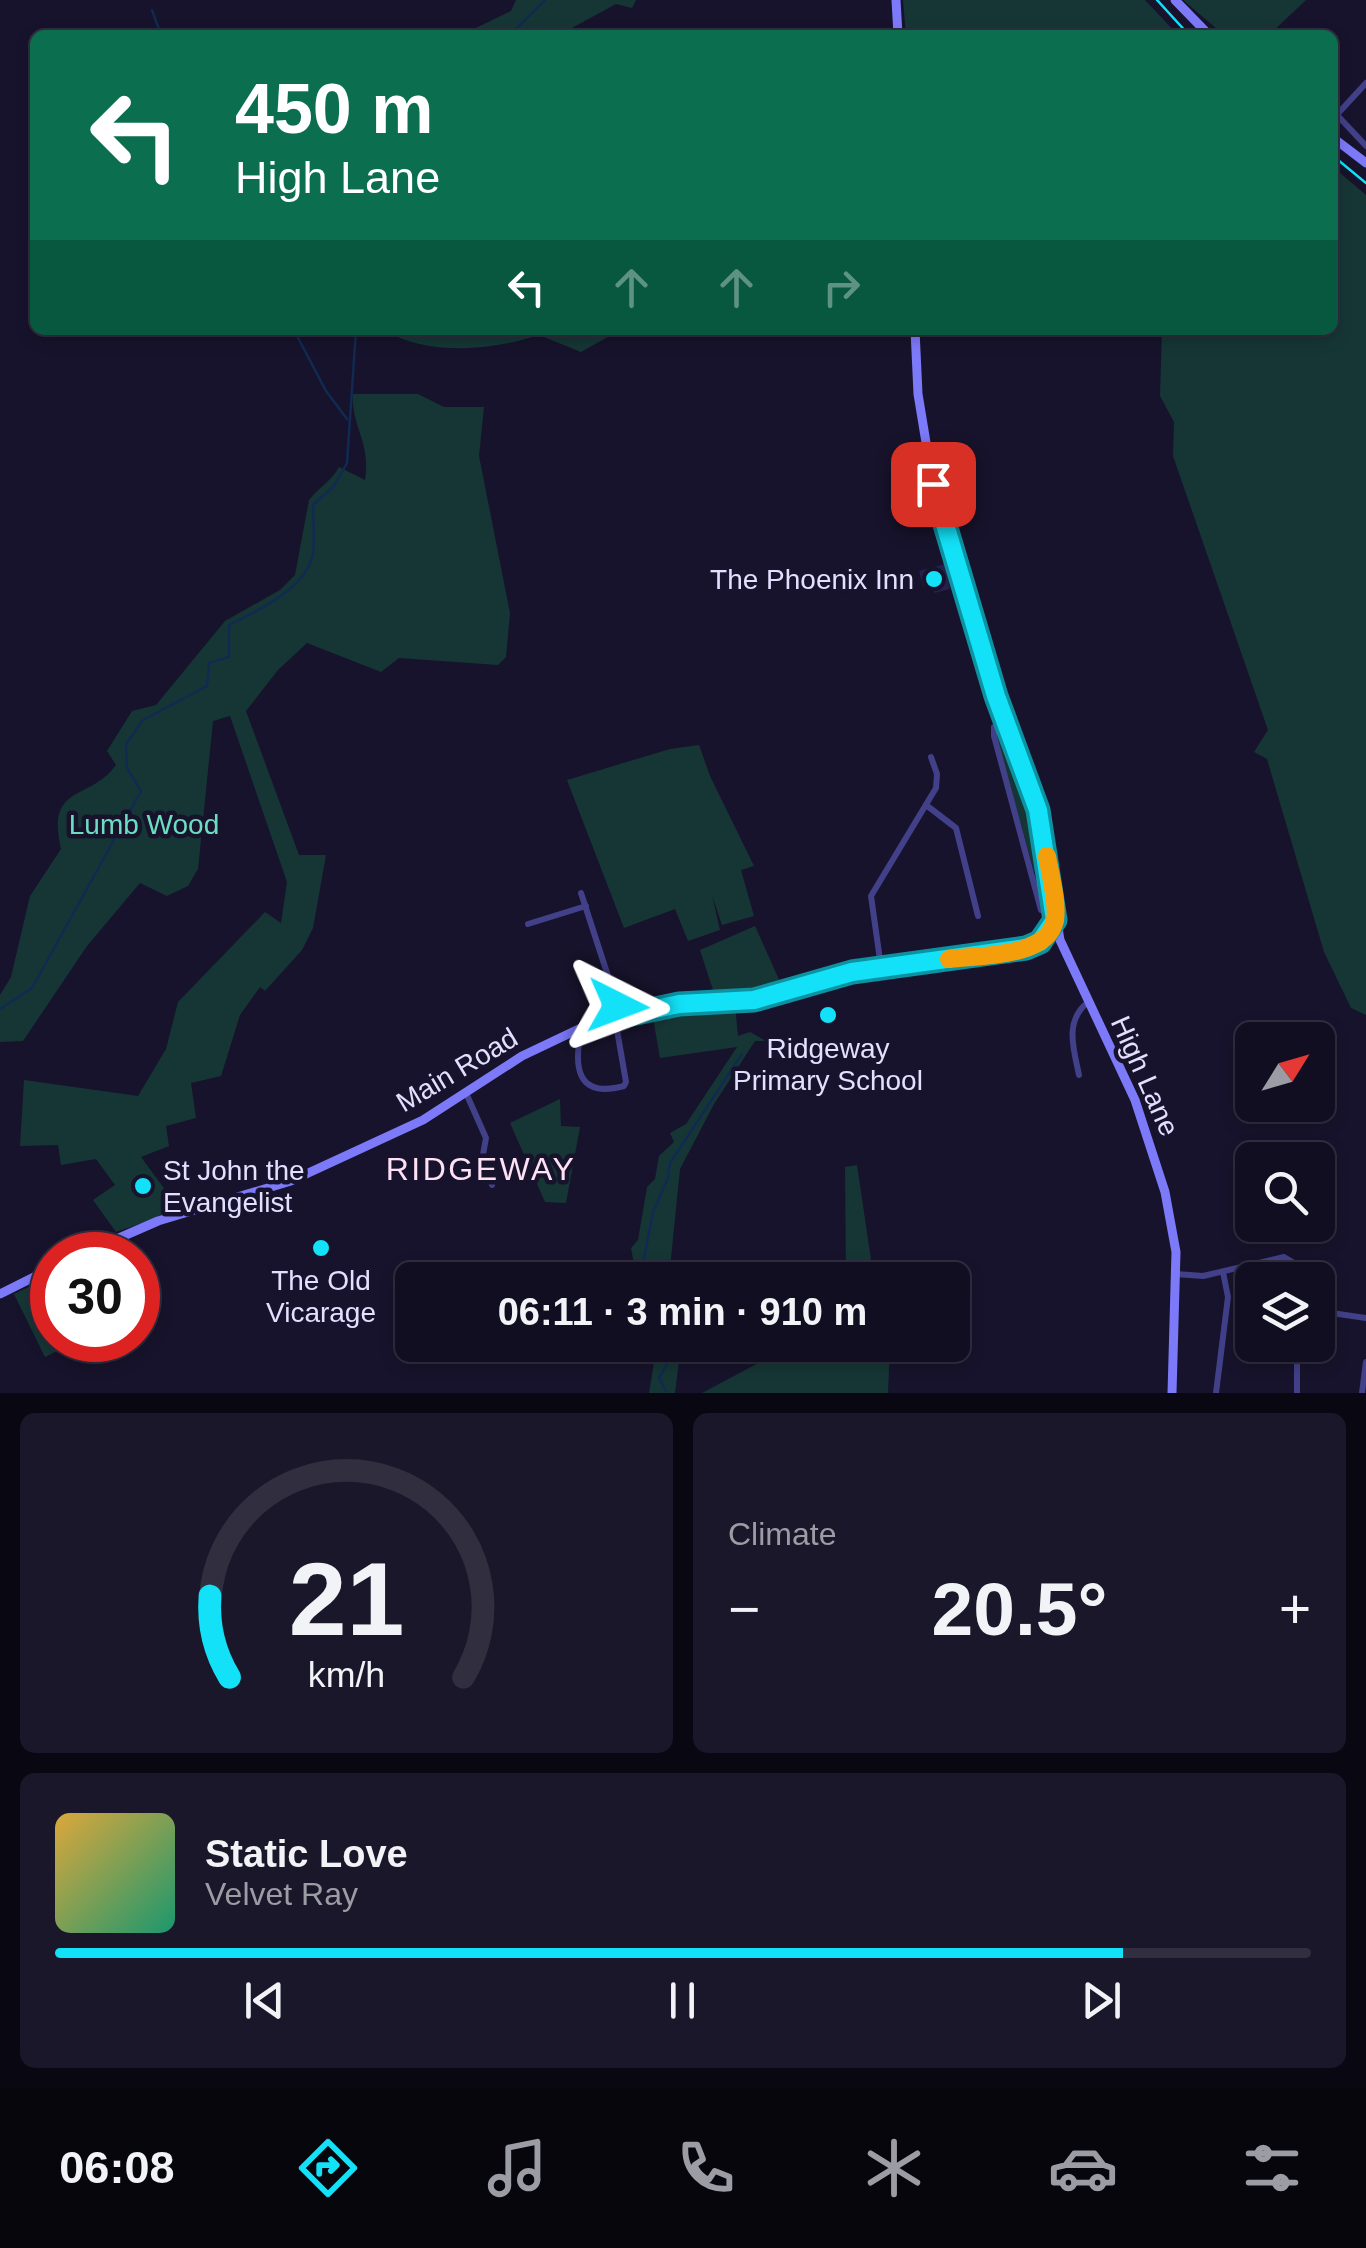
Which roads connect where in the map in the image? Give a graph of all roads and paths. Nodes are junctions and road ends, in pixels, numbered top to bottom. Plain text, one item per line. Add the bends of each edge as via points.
1 (896, 0) edge
2 (1175, 0) edge
3 (898, 30) edge
4 (1204, 30) edge
5 (1366, 83) edge
6 (1338, 115) edge
7 (1338, 121) edge
8 (1338, 142) edge
9 (1366, 146) edge
10 (1366, 163) edge
11 (915, 335) edge
12 (1005, 722) junction
13 (931, 758) dead end
14 (926, 805) junction
15 (581, 893) dead end
16 (586, 906) junction
17 (1041, 910) dead end
18 (978, 916) dead end
19 (1055, 920) junction
20 (528, 924) dead end
21 (1040, 942) junction
22 (1064, 952) junction
23 (881, 967) junction
24 (1087, 1002) junction
25 (622, 1016) junction
26 (582, 1028) junction
27 (617, 1030) dead end
28 (1080, 1075) dead end
29 (466, 1093) junction
30 (492, 1184) dead end
31 (134, 1232) edge
32 (1264, 1262) edge
33 (1292, 1262) edge
34 (1235, 1269) edge
35 (1223, 1272) junction
36 (1176, 1274) junction
37 (30, 1279) edge
38 (0, 1294) edge
39 (1335, 1313) edge
40 (1366, 1318) edge
41 (1297, 1362) edge
42 (1366, 1362) edge
43 (1172, 1393) edge
44 (1216, 1393) edge
45 (1297, 1393) edge
46 (1362, 1393) edge

1 - 3 street
2 - 4 street
5 - 6 street
7 - 9 street
8 - 10 street
11 - 12 street, High Lane via 933,484
12 - 17 street via 994,736
12 - 19 street, High Lane via 1030,784
13 - 14 street via 938,782
14 - 18 street via 956,828
14 - 23 street via 871,896
15 - 16 street
16 - 20 street
16 - 25 street
19 - 21 street
19 - 22 street, High Lane
21 - 22 street
21 - 23 street, Main Road
22 - 24 street, High Lane
23 - 25 street, Main Road via 767,998
24 - 28 street via 1071,1038
24 - 36 street, High Lane via 1151,1142 1172,1219
25 - 26 street, Main Road
26 - 27 street via 579,1070 598,1091 627,1089
26 - 29 street, Main Road
29 - 30 street via 486,1138 482,1160
29 - 31 street, Main Road via 423,1120 291,1180
32 - 33 street
34 - 35 street
35 - 36 street
35 - 44 street via 1228,1298
36 - 43 street, High Lane
37 - 38 street
39 - 40 street
41 - 45 street
42 - 46 street

